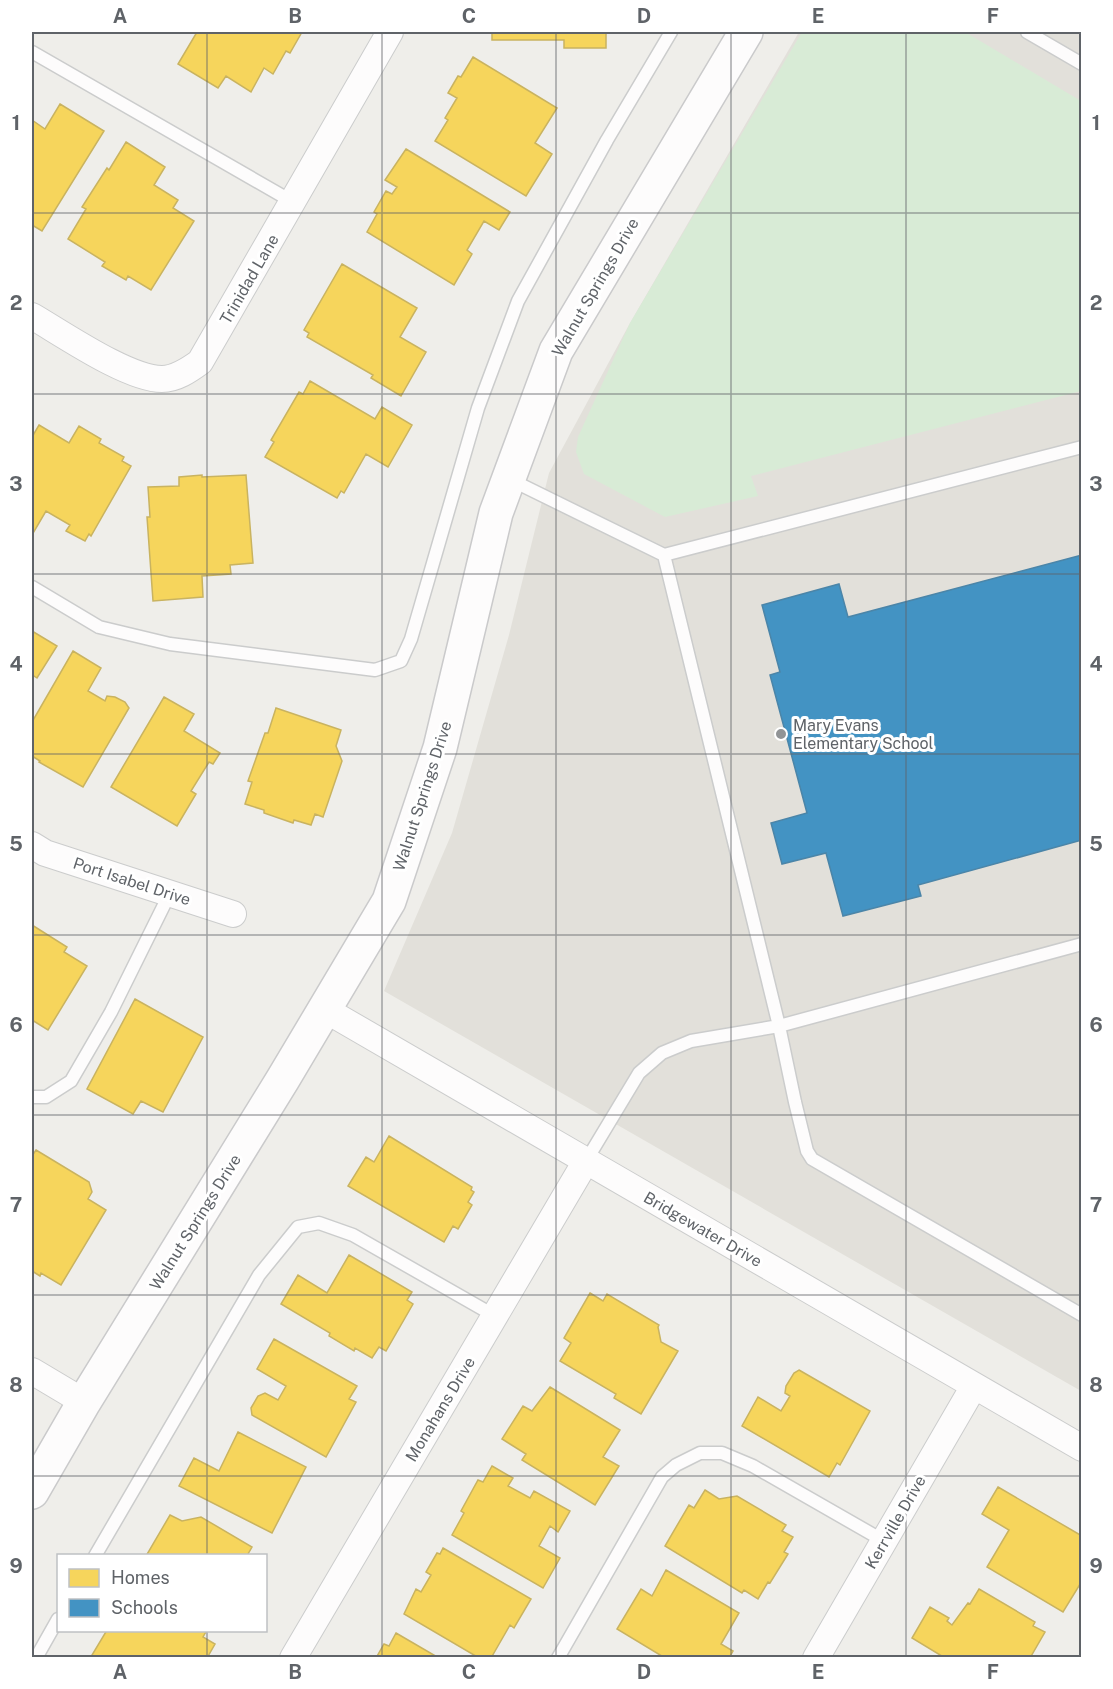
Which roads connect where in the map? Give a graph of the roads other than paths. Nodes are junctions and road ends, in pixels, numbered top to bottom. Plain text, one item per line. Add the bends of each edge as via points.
1 (390, 32) edge
2 (671, 32) edge
3 (746, 32) edge
4 (1027, 32) edge
5 (32, 52) edge
6 (1082, 64) edge
7 (293, 202) junction
8 (32, 316) edge
9 (1082, 447) edge
10 (508, 478) junction
11 (664, 555) junction
12 (32, 587) edge
13 (32, 845) edge
14 (170, 894) junction
15 (233, 914) dead end
16 (1082, 944) edge
17 (324, 1010) junction
18 (779, 1026) junction
19 (32, 1096) edge
20 (586, 1161) junction
21 (1082, 1315) edge
22 (495, 1316) junction
23 (32, 1371) edge
24 (974, 1386) junction
25 (84, 1402) junction
26 (1081, 1448) edge
27 (32, 1492) edge
28 (884, 1541) junction
29 (96, 1554) edge
30 (57, 1621) edge
31 (36, 1658) edge
32 (293, 1658) edge
33 (558, 1658) edge
34 (816, 1658) edge

1 - 7 street, Trinidad Lane
2 - 12 lane via 518,301 478,408 411,639 400,661 375,670 170,644 99,627
3 - 10 street, Walnut Springs Drive via 555,351
4 - 6 lane
5 - 7 lane
7 - 8 street, Trinidad Lane via 200,362 183,374 164,379 125,370
9 - 11 lane
10 - 11 lane
10 - 17 street, Walnut Springs Drive via 496,513 440,748 388,901
11 - 18 lane
13 - 14 street, Port Isabel Drive via 45,853
14 - 15 street, Port Isabel Drive
14 - 19 lane via 111,1012 70,1081 46,1097
16 - 18 lane
17 - 20 street, Bridgewater Drive
17 - 25 street, Walnut Springs Drive
18 - 20 lane via 690,1041 663,1053 639,1073
18 - 21 lane via 812,1160
20 - 22 street, Monahans Drive
20 - 24 street, Bridgewater Drive
22 - 29 lane via 353,1235 319,1223 298,1227 259,1275
22 - 32 street, Monahans Drive
23 - 25 street
24 - 26 street, Bridgewater Drive
24 - 28 street, Kerrville Drive
25 - 27 street, Walnut Springs Drive
28 - 33 lane via 753,1466 722,1453 700,1453 662,1477
28 - 34 street, Kerrville Drive
30 - 31 lane

